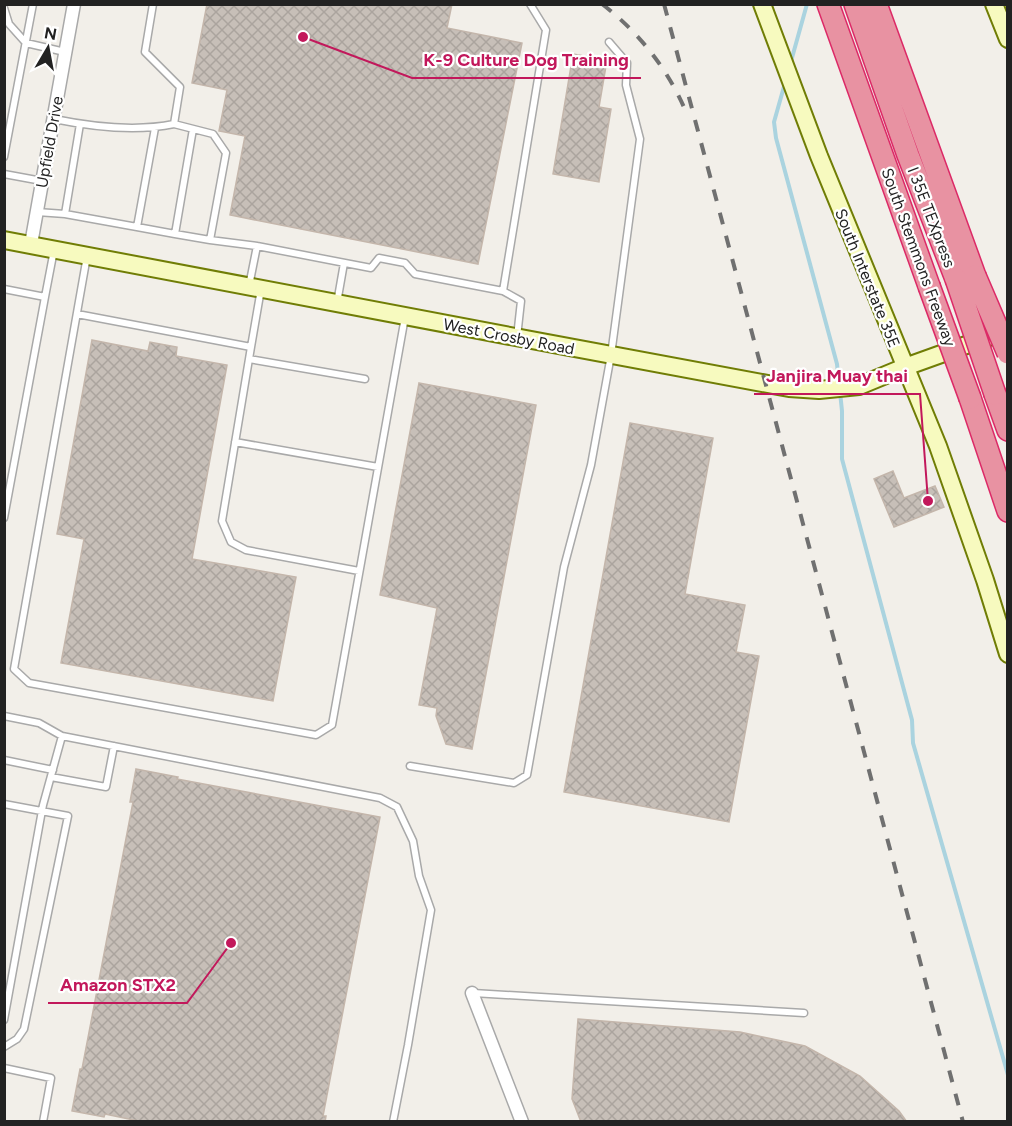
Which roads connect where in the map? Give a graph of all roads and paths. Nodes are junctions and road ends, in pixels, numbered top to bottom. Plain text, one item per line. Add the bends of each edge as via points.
1 (33, 4) edge
2 (74, 4) edge
3 (153, 4) edge
4 (530, 4) edge
5 (762, 4) edge
6 (828, 4) edge
7 (855, 4) edge
8 (876, 4) edge
9 (4, 8) edge
10 (1000, 11) edge
11 (1008, 39) edge
12 (609, 42) dead end
13 (26, 43) junction
14 (65, 52) junction
15 (53, 119) junction
16 (80, 124) junction
17 (174, 124) junction
18 (155, 128) junction
19 (193, 129) junction
20 (4, 157) edge
21 (4, 174) edge
22 (42, 181) junction
23 (36, 212) junction
24 (65, 214) junction
25 (137, 227) junction
26 (175, 234) junction
27 (4, 240) edge
28 (210, 240) junction
29 (31, 244) junction
30 (257, 246) junction
31 (54, 249) junction
32 (87, 255) junction
33 (344, 263) junction
34 (965, 278) junction
35 (255, 287) junction
36 (4, 289) edge
37 (503, 291) junction
38 (45, 297) junction
39 (337, 303) junction
40 (77, 314) junction
41 (405, 316) junction
42 (1008, 330) edge
43 (516, 338) junction
44 (250, 347) junction
45 (1008, 353) edge
46 (611, 355) junction
47 (249, 359) junction
48 (905, 367) junction
49 (364, 379) dead end
50 (1008, 430) edge
51 (235, 442) junction
52 (378, 468) junction
53 (1008, 511) edge
54 (4, 518) edge
55 (359, 572) junction
56 (1008, 654) edge
57 (4, 716) edge
58 (62, 736) junction
59 (114, 746) junction
60 (4, 760) edge
61 (410, 766) dead end
62 (52, 773) junction
63 (4, 804) edge
64 (42, 811) junction
65 (472, 993) joint
66 (804, 1013) dead end
67 (4, 1020) edge
68 (4, 1047) edge
69 (4, 1068) edge
70 (43, 1122) edge
71 (393, 1122) edge
72 (522, 1122) edge

1 - 13 lane
2 - 14 street, Upfield Drive
3 - 17 lane via 145,52 180,87
4 - 37 lane via 546,30
5 - 48 street, South Interstate 35E
6 - 53 highway, South Stemmons Freeway, bridge
7 - 34 highway, I 35E TEXpress via 908,155
8 - 34 highway
9 - 13 lane via 9,24
10 - 11 street
12 - 46 lane via 627,63 626,85 640,139
13 - 14 lane
13 - 20 lane
14 - 15 street, Upfield Drive
15 - 16 lane
15 - 22 street, Upfield Drive
16 - 18 lane
16 - 24 lane
17 - 18 lane
17 - 19 lane
18 - 25 lane
19 - 26 lane
19 - 28 lane via 213,134 226,153
21 - 22 lane
22 - 23 street, Upfield Drive
23 - 24 lane
23 - 29 street, Upfield Drive
24 - 25 lane
25 - 26 lane
26 - 28 lane
27 - 29 street, West Crosby Road
28 - 30 lane
29 - 31 street, West Crosby Road
30 - 33 lane
30 - 35 lane
31 - 32 street, West Crosby Road
31 - 38 lane
32 - 35 street, West Crosby Road
32 - 40 lane
33 - 37 lane via 371,268 379,258 405,263 415,274
33 - 39 lane
34 - 45 highway, bridge
34 - 50 highway, I 35E TEXpress, bridge
35 - 39 street, West Crosby Road
35 - 44 lane
36 - 38 lane
37 - 43 lane via 521,301
38 - 54 lane
39 - 41 street, West Crosby Road
40 - 44 lane
40 - 55 lane via 14,669 29,683 316,735 332,725
41 - 43 street, West Crosby Road
41 - 52 lane
42 - 48 street, West Crosby Road
43 - 46 street, West Crosby Road
44 - 47 lane
46 - 48 street, West Crosby Road via 765,384 819,390 859,386
46 - 61 lane via 591,465 564,567 526,775 514,783
47 - 49 lane
47 - 51 lane
48 - 56 street, South Interstate 35E via 938,446
51 - 52 lane
51 - 55 lane via 222,521 231,542 246,550
52 - 55 lane
57 - 58 lane via 39,723
58 - 59 lane
58 - 62 lane
59 - 62 lane via 106,787
59 - 71 lane via 380,798 397,807 413,841 419,876 431,910
60 - 62 lane
62 - 64 lane
63 - 64 lane
64 - 67 lane
64 - 68 lane via 68,816 24,1029
65 - 66 lane
65 - 72 street
69 - 70 lane via 51,1078

